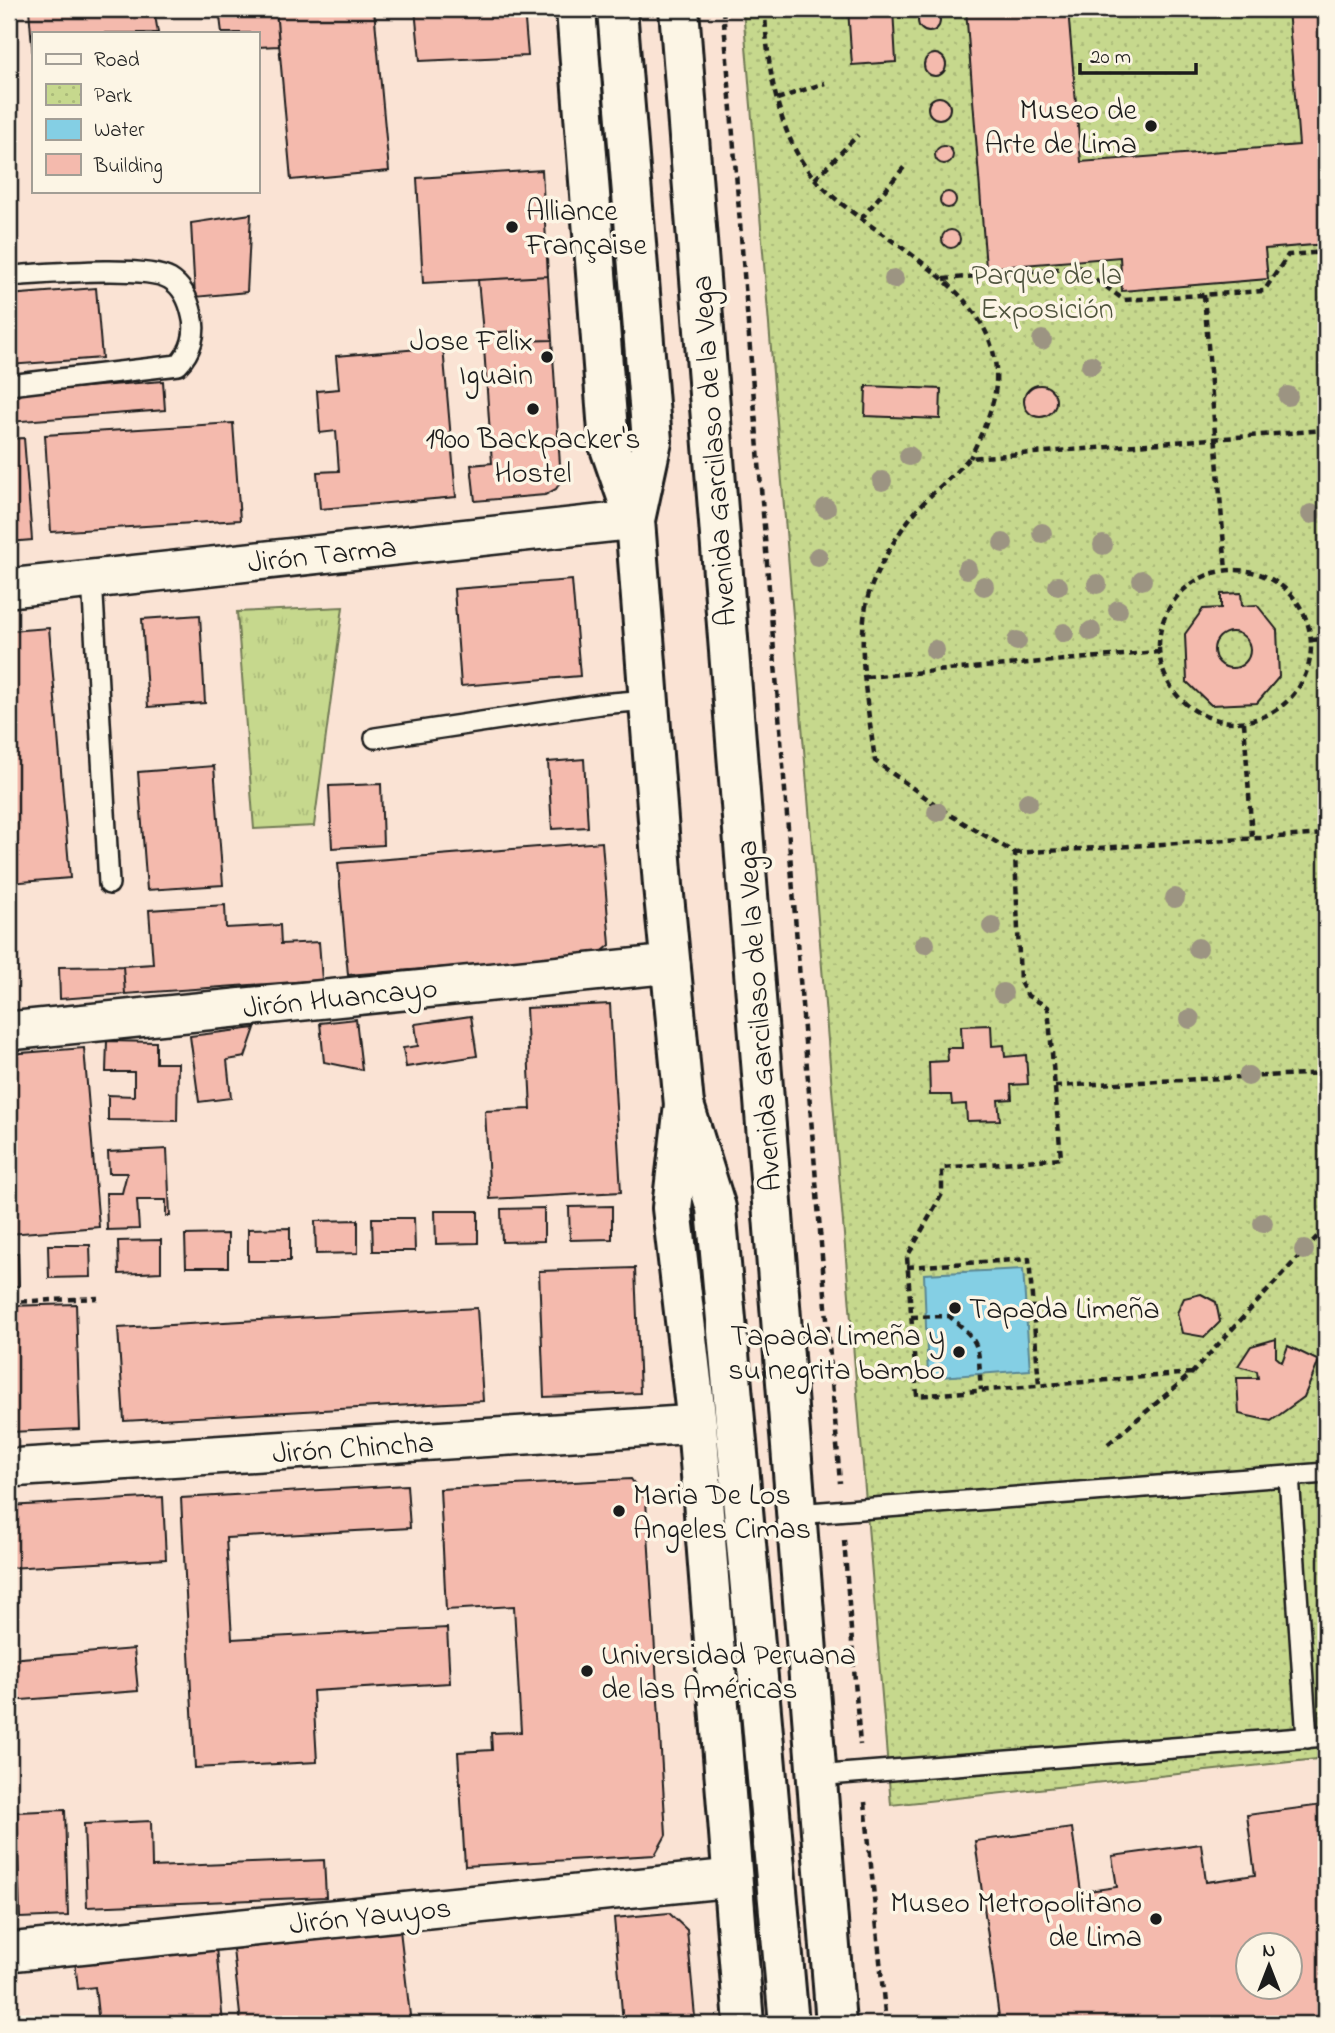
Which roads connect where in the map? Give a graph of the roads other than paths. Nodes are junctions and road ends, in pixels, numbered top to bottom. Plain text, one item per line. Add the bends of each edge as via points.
1 (576, 9) edge
2 (617, 9) edge
3 (679, 9) edge
4 (9, 276) edge
5 (9, 385) edge
6 (635, 520) junction
7 (92, 578) junction
8 (9, 588) edge
9 (648, 700) junction
10 (375, 738) dead end
11 (109, 884) dead end
12 (671, 964) junction
13 (9, 1031) edge
14 (684, 1105) junction
15 (697, 1424) junction
16 (9, 1468) edge
17 (1326, 1473) edge
18 (1289, 1476) junction
19 (796, 1514) junction
20 (1317, 1737) edge
21 (815, 1776) junction
22 (732, 1878) junction
23 (9, 1952) edge
24 (744, 2024) edge
25 (789, 2024) edge
26 (836, 2024) edge

1 - 6 main road, Avenida Garcilaso de la Vega via 609,445
2 - 6 main road, Avenida Garcilaso de la Vega via 652,441
3 - 19 main road, Avenida Garcilaso de la Vega
4 - 5 lane via 156,274 181,288 194,319 190,349 178,365
6 - 7 street, Jirón Tarma
6 - 9 main road, Avenida Garcilaso de la Vega
7 - 8 street, Jirón Tarma
7 - 11 lane
9 - 10 lane
9 - 12 main road, Avenida Garcilaso de la Vega
12 - 13 street, Jirón Huancayo
12 - 14 main road, Avenida Garcilaso de la Vega
14 - 15 main road, Avenida Garcilaso de la Vega via 672,1208
14 - 25 main road, Avenida Garcilaso de la Vega via 716,1208
15 - 16 street, Jirón Chincha
15 - 22 main road, Avenida Garcilaso de la Vega
17 - 18 lane
18 - 19 lane
18 - 20 lane
19 - 21 main road, Avenida Garcilaso de la Vega
20 - 21 lane
21 - 26 main road, Avenida Garcilaso de la Vega
22 - 23 street, Jirón Yauyos
22 - 24 main road, Avenida Garcilaso de la Vega

